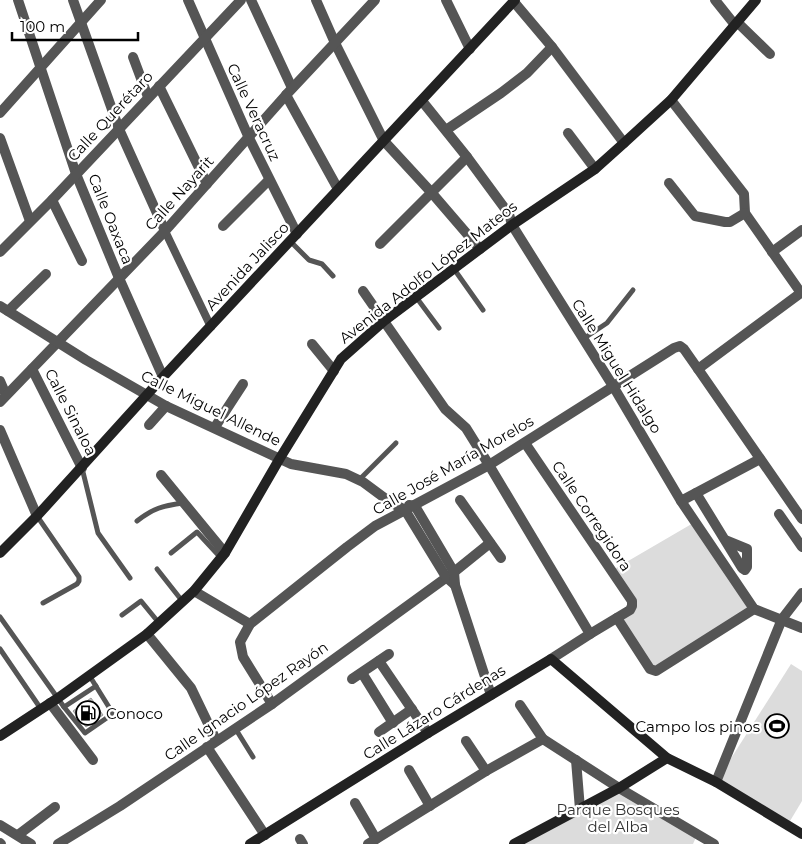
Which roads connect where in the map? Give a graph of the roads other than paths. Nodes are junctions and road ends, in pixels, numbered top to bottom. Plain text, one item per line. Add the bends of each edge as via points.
1 (18, 0) edge
2 (73, 0) edge
3 (101, 0) edge
4 (188, 0) edge
5 (241, 0) edge
6 (251, 0) edge
7 (316, 0) edge
8 (375, 0) edge
9 (446, 0) edge
10 (715, 0) edge
11 (756, 0) edge
12 (511, 2) edge
13 (81, 22) junction
14 (736, 23) junction
15 (204, 40) junction
16 (335, 43) junction
17 (552, 47) junction
18 (470, 49) junction
19 (770, 54) dead end
20 (133, 56) dead end
21 (40, 69) junction
22 (159, 86) junction
23 (289, 91) junction
24 (148, 97) junction
25 (671, 100) junction
26 (422, 101) junction
27 (0, 113) edge
28 (119, 129) junction
29 (446, 130) junction
30 (568, 133) dead end
31 (0, 138) edge
32 (249, 138) junction
33 (384, 141) junction
34 (624, 144) junction
35 (468, 157) junction
36 (595, 169) junction
37 (76, 174) junction
38 (269, 180) junction
39 (669, 183) dead end
40 (207, 184) junction
41 (338, 189) junction
42 (432, 192) junction
43 (52, 200) junction
44 (745, 213) junction
45 (30, 221) junction
46 (512, 225) junction
47 (223, 226) dead end
48 (802, 230) edge
49 (165, 231) junction
50 (293, 238) junction
51 (380, 244) dead end
52 (480, 249) junction
53 (0, 252) edge
54 (772, 252) junction
55 (82, 261) dead end
56 (454, 269) junction
57 (46, 274) dead end
58 (333, 276) dead end
59 (119, 278) junction
60 (632, 290) dead end
61 (363, 291) dead end
62 (802, 293) edge
63 (416, 298) junction
64 (4, 308) edge
65 (483, 310) dead end
66 (384, 321) junction
67 (211, 327) junction
68 (439, 328) dead end
69 (583, 339) junction
70 (58, 342) junction
71 (312, 344) dead end
72 (32, 369) junction
73 (698, 369) junction
74 (334, 370) junction
75 (163, 377) junction
76 (0, 381) edge
77 (243, 384) dead end
78 (613, 386) junction
79 (147, 396) junction
80 (3, 398) edge
81 (166, 406) junction
82 (149, 425) dead end
83 (215, 427) junction
84 (0, 430) edge
85 (396, 443) dead end
86 (525, 443) junction
87 (280, 458) junction
88 (760, 458) junction
89 (489, 465) junction
90 (82, 468) junction
91 (161, 475) dead end
92 (359, 480) junction
93 (696, 493) junction
94 (460, 500) dead end
95 (681, 501) junction
96 (183, 503) junction
97 (410, 508) junction
98 (779, 514) dead end
99 (37, 516) junction
100 (802, 519) edge
101 (138, 521) dead end
102 (725, 540) dead end
103 (490, 543) junction
104 (802, 546) edge
105 (0, 553) edge
106 (171, 553) dead end
107 (223, 555) junction
108 (501, 558) dead end
109 (156, 569) dead end
110 (450, 574) junction
111 (130, 578) dead end
112 (194, 591) junction
113 (802, 593) edge
114 (183, 602) junction
115 (43, 603) dead end
116 (632, 606) joint
117 (754, 609) junction
118 (122, 615) dead end
119 (0, 617) edge
120 (617, 618) junction
121 (782, 619) junction
122 (160, 623) junction
123 (250, 624) junction
124 (802, 628) edge
125 (147, 634) junction
126 (590, 634) junction
127 (0, 649) edge
128 (389, 654) dead end
129 (551, 659) junction
130 (379, 661) junction
131 (362, 673) junction
132 (89, 676) junction
133 (352, 679) dead end
134 (96, 686) junction
135 (490, 694) junction
136 (54, 700) junction
137 (272, 704) junction
138 (520, 705) dead end
139 (64, 707) junction
140 (41, 709) junction
141 (412, 709) junction
142 (393, 722) junction
143 (235, 728) junction
144 (379, 732) dead end
145 (428, 733) junction
146 (0, 736) edge
147 (543, 739) junction
148 (216, 740) junction
149 (466, 741) dead end
150 (207, 747) junction
151 (253, 757) dead end
152 (667, 758) junction
153 (93, 760) dead end
154 (576, 760) junction
155 (409, 770) dead end
156 (486, 771) junction
157 (716, 782) junction
158 (619, 788) junction
159 (355, 804) dead end
160 (430, 806) junction
161 (55, 807) dead end
162 (580, 809) junction
163 (0, 825) edge
164 (802, 834) edge
165 (18, 835) junction
166 (265, 835) junction
167 (695, 839) edge
168 (372, 842) edge
169 (31, 844) edge
170 (58, 844) edge
171 (250, 844) edge
172 (514, 844) edge
173 (714, 844) edge

1 - 21 street, Calle Oaxaca
2 - 13 street
3 - 13 street
4 - 15 street, Calle Veracruz
5 - 15 street, Calle Querétaro
6 - 23 street
7 - 16 street
8 - 16 street, Calle Nayarit
9 - 18 street
10 - 14 street
11 - 14 main road, Avenida Adolfo López Mateos
12 - 17 street
12 - 18 main road, Avenida Jalisco
13 - 21 street
13 - 28 street
14 - 19 street
14 - 25 main road, Avenida Adolfo López Mateos
15 - 22 street, Calle Querétaro
15 - 32 street, Calle Veracruz
16 - 23 street, Calle Nayarit
16 - 33 street
17 - 29 street via 527,73
17 - 34 street
18 - 26 main road, Avenida Jalisco
20 - 24 street
21 - 27 street
21 - 37 street, Calle Oaxaca
22 - 24 street, Calle Querétaro
22 - 40 street
23 - 32 street, Calle Nayarit
23 - 41 street
24 - 28 street, Calle Querétaro
25 - 34 main road, Avenida Adolfo López Mateos
25 - 44 street via 744,194
26 - 29 street, Calle Miguel Hidalgo
26 - 33 main road, Avenida Jalisco
28 - 37 street, Calle Querétaro
28 - 49 street
29 - 35 street, Calle Miguel Hidalgo
30 - 36 street
31 - 45 street
32 - 38 street, Calle Veracruz
32 - 40 street, Calle Nayarit
33 - 41 main road, Avenida Jalisco
33 - 42 street
34 - 36 main road, Avenida Adolfo López Mateos
35 - 42 street
35 - 46 street, Calle Miguel Hidalgo via 509,214
36 - 46 main road, Avenida Adolfo López Mateos
37 - 43 street, Calle Querétaro
37 - 59 street, Calle Oaxaca
38 - 47 street
38 - 50 street, Calle Veracruz
39 - 44 street via 695,216 730,222
40 - 49 street, Calle Nayarit
41 - 50 main road, Avenida Jalisco
42 - 51 street
42 - 52 street
43 - 45 street, Calle Querétaro
43 - 55 street
44 - 54 street
45 - 53 street, Calle Querétaro
46 - 52 main road, Avenida Adolfo López Mateos
46 - 69 street, Calle Miguel Hidalgo
48 - 54 street
49 - 59 street, Calle Nayarit
49 - 67 street
50 - 58 lane via 309,260 322,264
50 - 67 main road, Avenida Jalisco
52 - 56 main road, Avenida Adolfo López Mateos
54 - 62 street
56 - 63 main road, Avenida Adolfo López Mateos
56 - 65 lane
57 - 64 street
59 - 70 street, Calle Nayarit
59 - 75 street, Calle Oaxaca
60 - 69 lane via 607,323
61 - 66 street
62 - 73 street
63 - 66 main road, Avenida Adolfo López Mateos
63 - 68 lane
64 - 70 street, Calle Miguel Allende
66 - 74 main road, Avenida Adolfo López Mateos via 341,359
66 - 89 street via 445,409 466,428
67 - 75 main road, Avenida Jalisco
69 - 78 street, Calle Miguel Hidalgo
70 - 72 street, Calle Nayarit
70 - 79 street, Calle Miguel Allende
71 - 74 street
72 - 80 street, Calle Nayarit
72 - 90 street, Calle Sinaloa
73 - 78 street, Calle José María Morelos via 680,346
73 - 88 street
74 - 87 main road, Avenida Adolfo López Mateos
75 - 79 main road, Avenida Jalisco
76 - 80 street
77 - 83 street
78 - 86 street, Calle José María Morelos
78 - 95 street, Calle Miguel Hidalgo
79 - 81 street, Calle Miguel Allende
79 - 90 main road, Avenida Jalisco
81 - 82 street
81 - 83 street, Calle Miguel Allende
83 - 87 street, Calle Miguel Allende
84 - 99 street
85 - 92 lane
86 - 89 street, Calle José María Morelos
86 - 116 street, Calle Corregidora via 632,600
87 - 92 street, Calle Miguel Allende via 291,464 346,474
87 - 107 main road, Avenida Adolfo López Mateos
88 - 93 street
88 - 100 street
89 - 97 street, Calle José María Morelos
89 - 126 street
90 - 99 main road, Avenida Jalisco
90 - 111 lane via 98,533
91 - 96 street
92 - 97 street, Calle Miguel Allende via 390,502
93 - 95 street
93 - 102 street
94 - 103 street
95 - 117 street, Calle Miguel Hidalgo
96 - 101 lane via 158,507
96 - 107 street
97 - 110 street
97 - 123 street, Calle José María Morelos via 368,532
98 - 104 street
99 - 105 main road, Avenida Jalisco
99 - 115 lane via 79,577 77,584
103 - 108 street
103 - 110 street, Calle Ignacio López Rayón
106 - 107 lane via 197,532
107 - 112 main road, Avenida Adolfo López Mateos
109 - 114 lane
110 - 135 street
110 - 137 street, Calle Ignacio López Rayón
112 - 114 main road, Avenida Adolfo López Mateos
112 - 123 street
113 - 121 street
114 - 122 main road, Avenida Adolfo López Mateos
116 - 120 street, Calle Lázaro Cárdenas
117 - 120 street via 654,671
117 - 121 street
118 - 122 lane via 142,601
119 - 136 lane
120 - 126 street, Calle Lázaro Cárdenas
121 - 124 street
121 - 157 street
122 - 125 main road, Avenida Adolfo López Mateos
123 - 137 street, Calle José María Morelos via 240,642 243,657
125 - 132 main road, Avenida Adolfo López Mateos
125 - 148 street via 191,688
126 - 129 street, Calle Lázaro Cárdenas
127 - 140 lane
128 - 130 street
129 - 135 main road, Calle Lázaro Cárdenas
129 - 152 main road
130 - 131 street
130 - 141 street
131 - 133 street
131 - 142 street
132 - 134 lane
132 - 136 main road, Avenida Adolfo López Mateos
134 - 139 lane
134 - 139 lane via 112,712 85,733
135 - 145 main road, Calle Lázaro Cárdenas
136 - 139 lane
136 - 140 main road, Avenida Adolfo López Mateos
136 - 153 street
137 - 143 street, Calle Ignacio López Rayón
138 - 147 street
140 - 146 main road, Avenida Adolfo López Mateos
141 - 142 street
141 - 145 street
142 - 144 street
143 - 148 street, Calle Ignacio López Rayón
143 - 151 lane
145 - 166 main road, Calle Lázaro Cárdenas
147 - 154 street
147 - 156 street
148 - 150 street, Calle Ignacio López Rayón
149 - 156 street
150 - 166 street
150 - 170 street, Calle Ignacio López Rayón
152 - 157 main road
152 - 158 main road
154 - 158 street
154 - 162 street
155 - 160 street
156 - 160 street
157 - 164 main road
158 - 162 main road
158 - 167 street
159 - 168 street
160 - 168 street
161 - 165 street
162 - 172 main road
163 - 165 street
165 - 169 street
166 - 171 main road, Calle Lázaro Cárdenas
167 - 173 street

